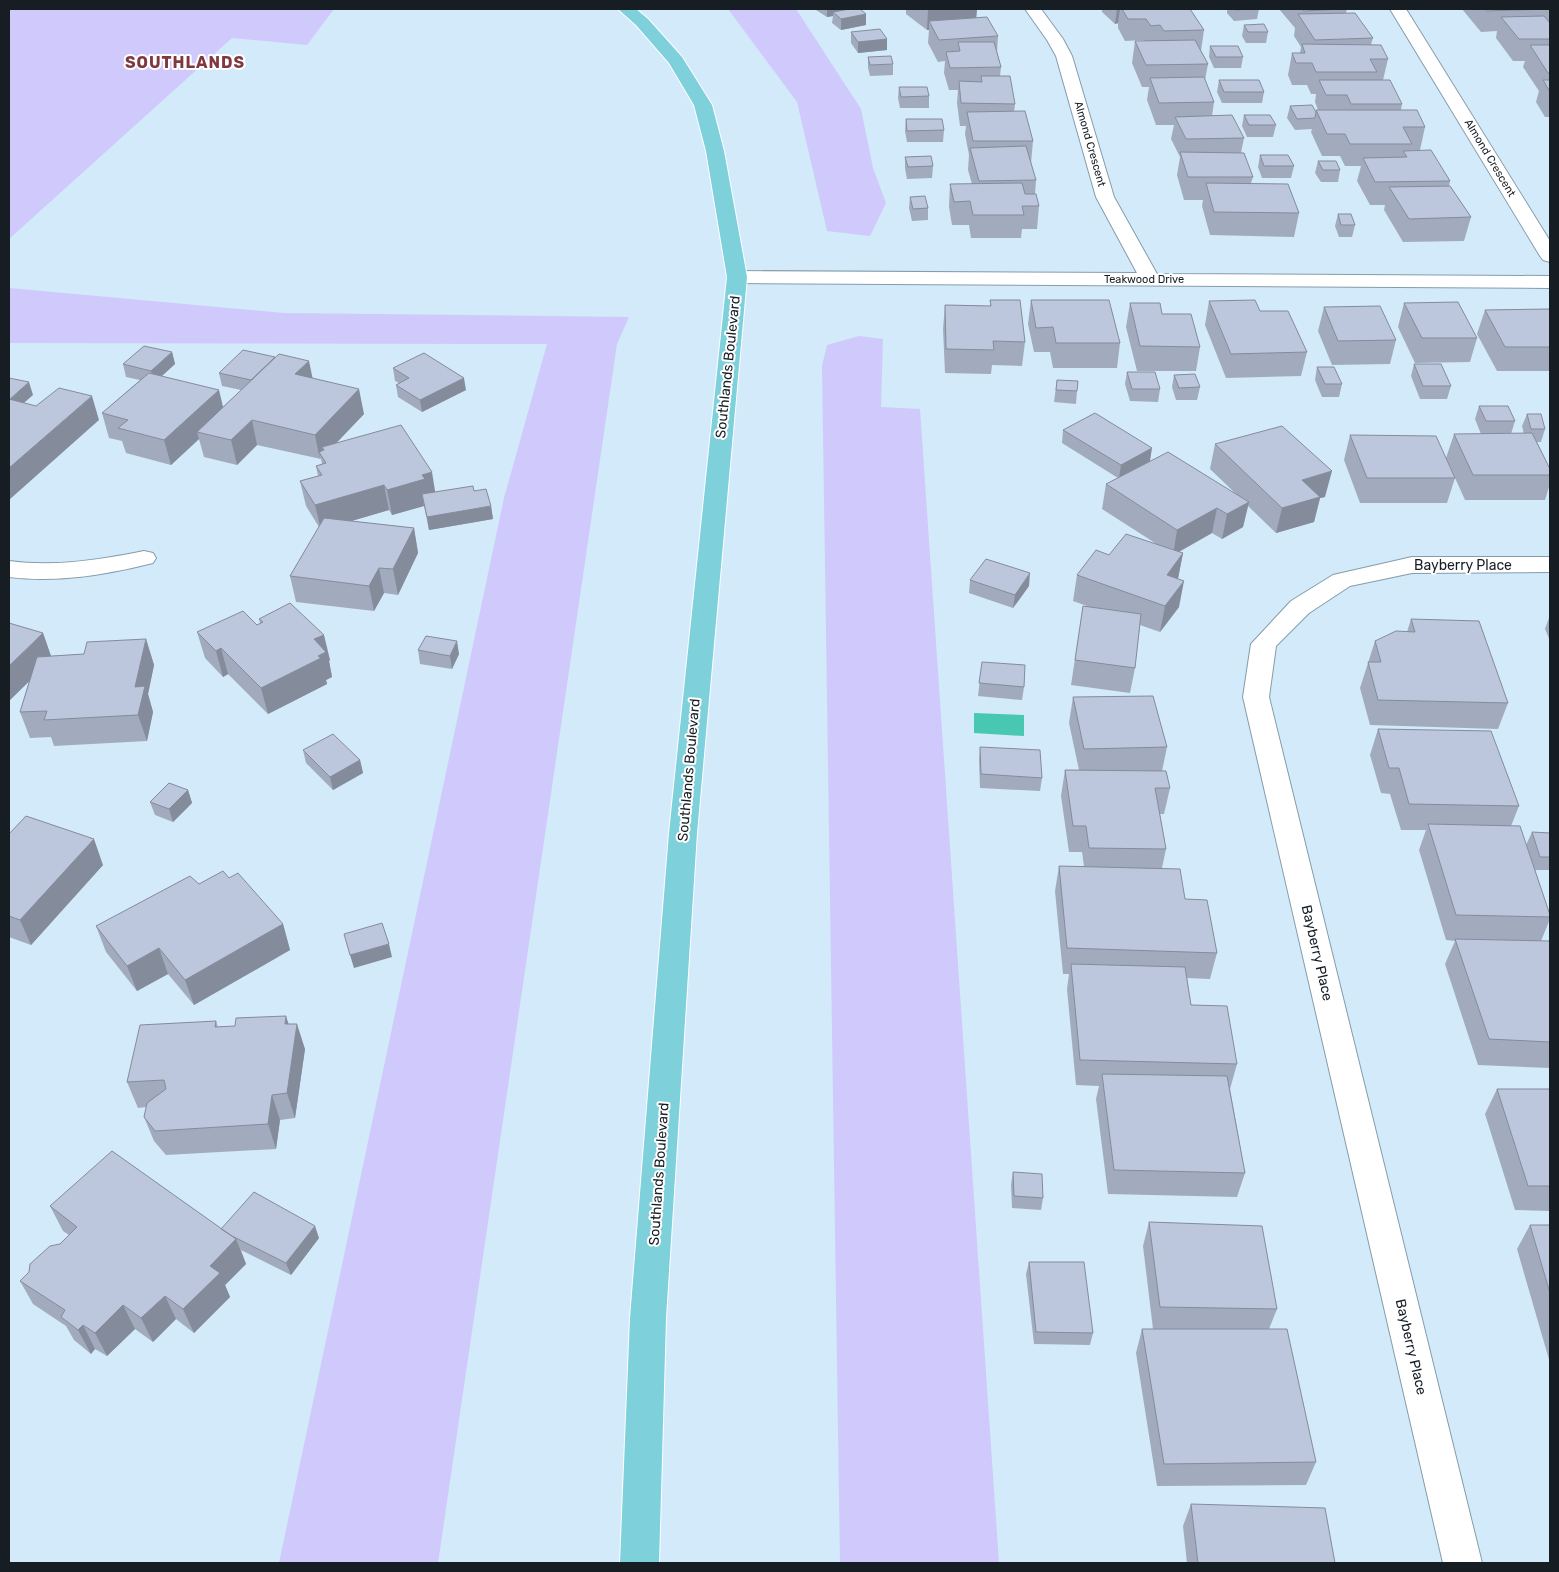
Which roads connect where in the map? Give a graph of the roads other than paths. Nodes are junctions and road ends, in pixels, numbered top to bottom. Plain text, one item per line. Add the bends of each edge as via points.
1 (626, 9) edge
2 (1033, 9) edge
3 (1398, 9) edge
4 (1550, 256) edge
5 (737, 277) junction
6 (1150, 279) junction
7 (1550, 282) edge
8 (144, 558) dead end
9 (1550, 565) edge
10 (9, 570) edge
11 (640, 1563) edge
12 (1463, 1563) edge

1 - 5 main road, Southlands Boulevard via 676,60 703,105 715,151
2 - 6 street, Almond Crescent via 1064,56 1105,197
3 - 4 street, Almond Crescent
5 - 6 street, Teakwood Drive
5 - 11 main road, Southlands Boulevard via 682,843 648,1318
6 - 7 street, Teakwood Drive
8 - 10 street via 72,571
9 - 12 street, Bayberry Place via 1412,565 1342,580 1300,607 1264,644 1256,697

